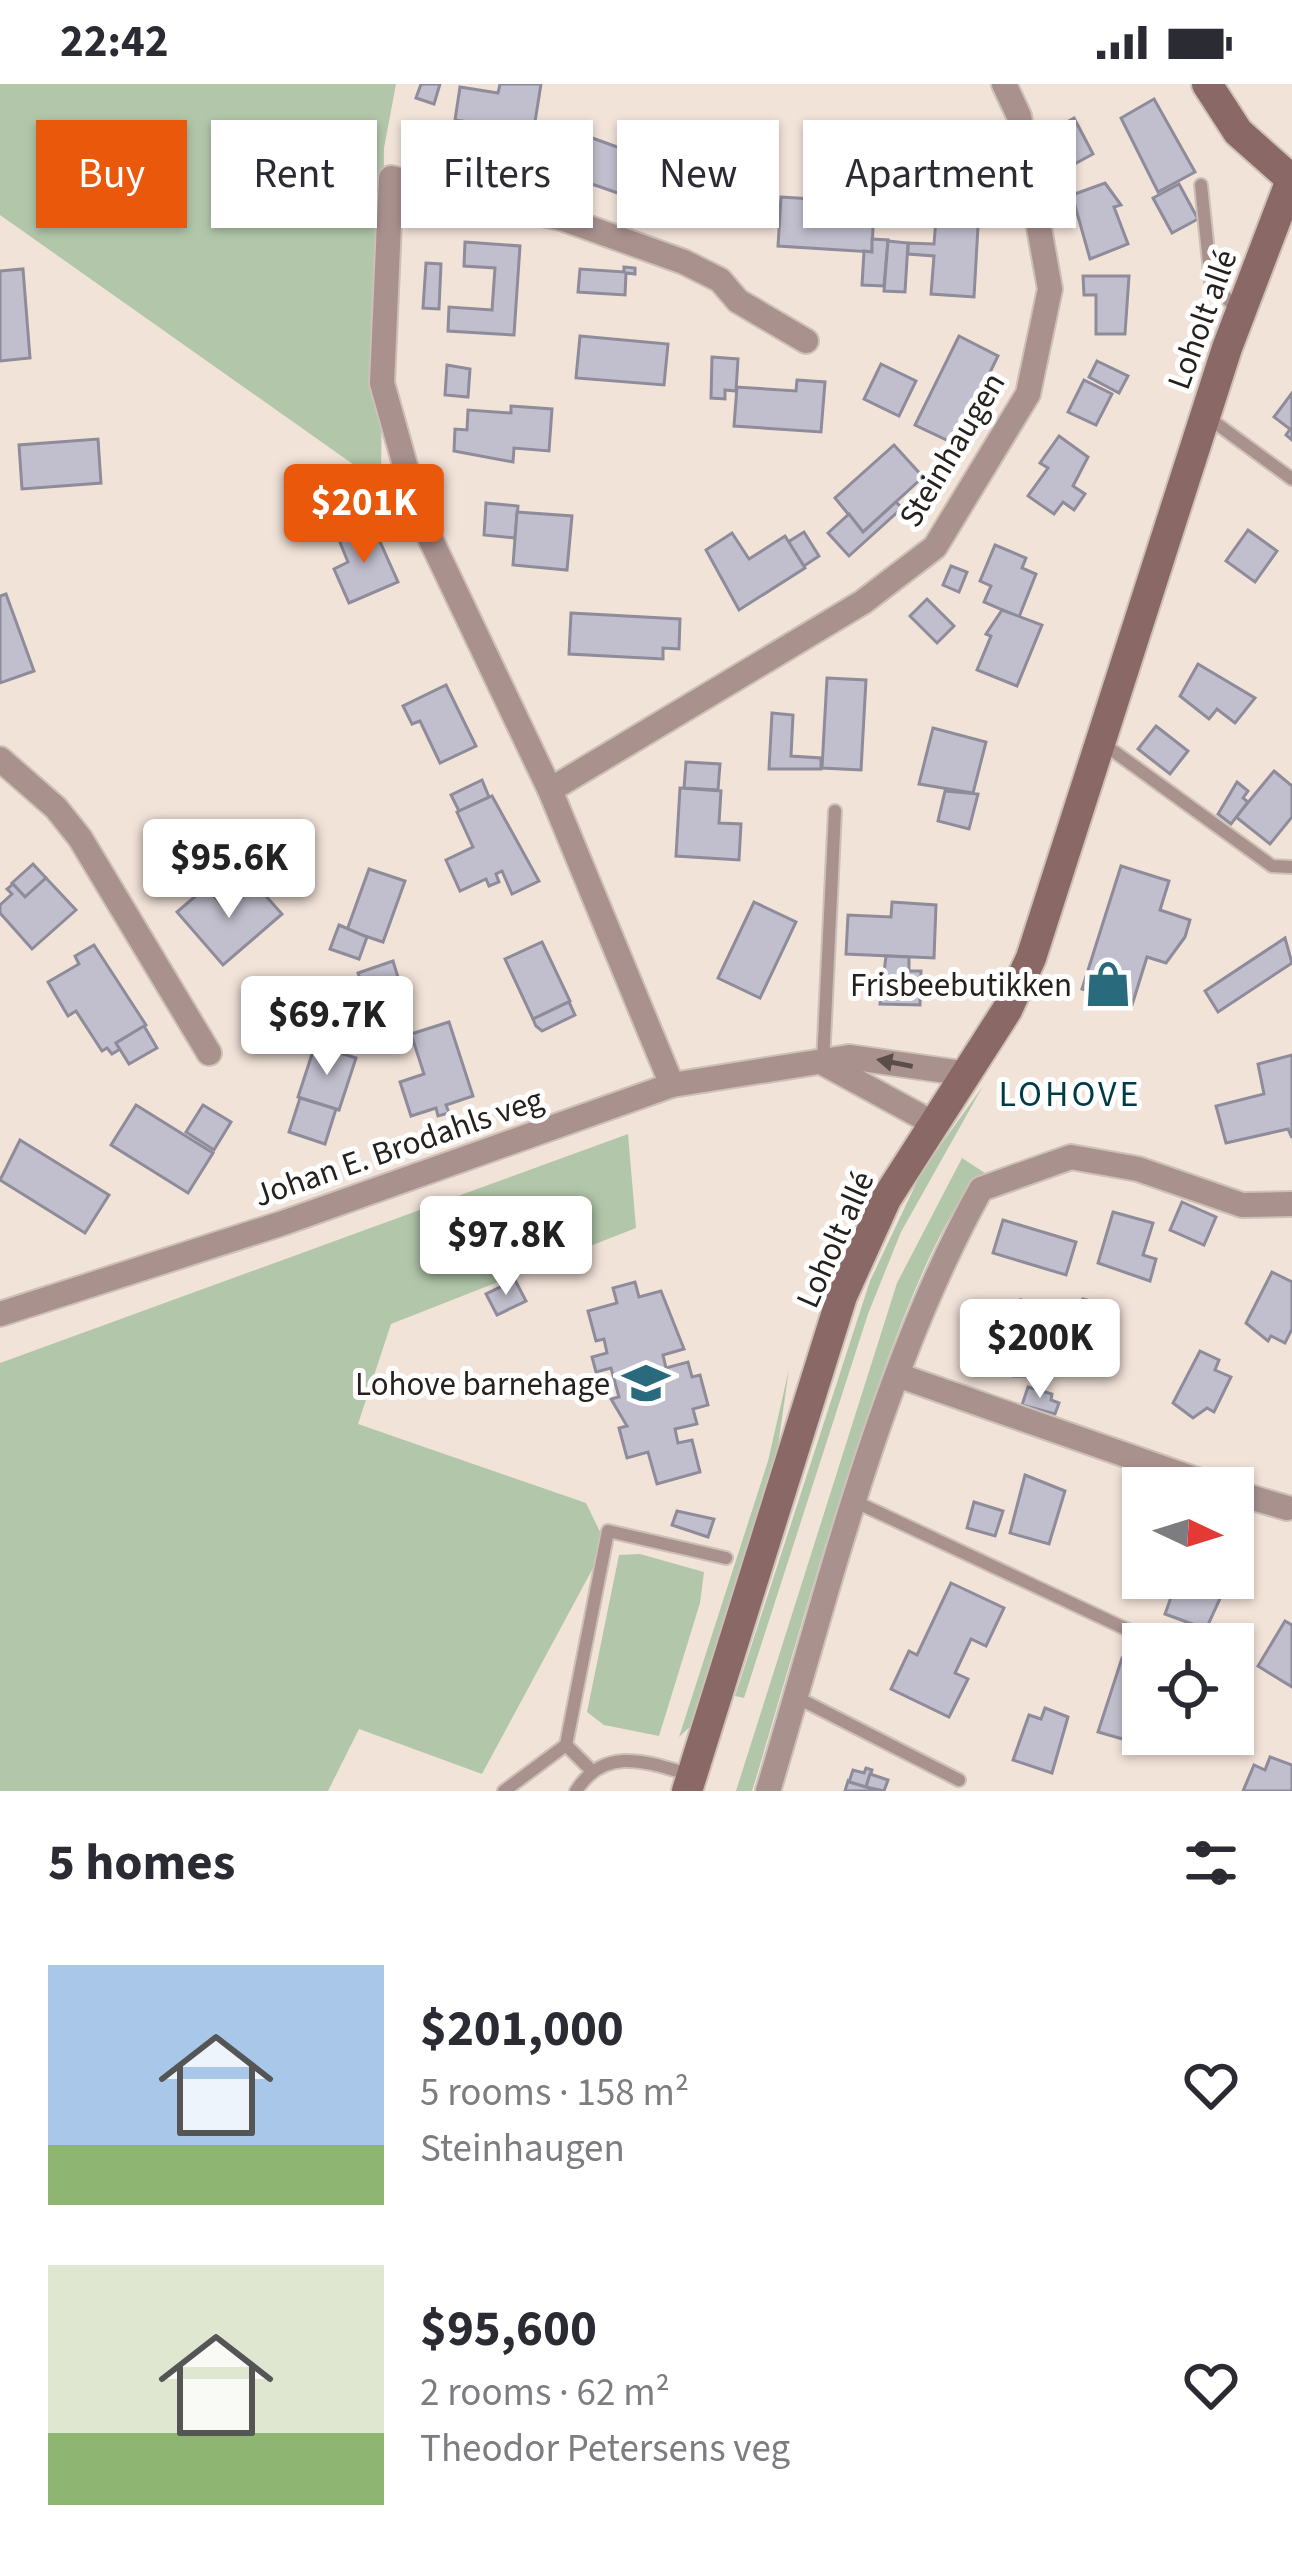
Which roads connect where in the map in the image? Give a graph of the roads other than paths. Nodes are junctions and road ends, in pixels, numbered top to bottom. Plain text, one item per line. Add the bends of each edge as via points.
1 (1004, 84) edge
2 (1207, 84) edge
3 (1292, 180) edge
4 (1201, 184) dead end
5 (1240, 311) junction
6 (806, 341) dead end
7 (1204, 415) junction
8 (1292, 479) edge
9 (1100, 741) junction
10 (0, 759) edge
11 (550, 790) junction
12 (836, 812) dead end
13 (1292, 868) edge
14 (209, 1053) dead end
15 (823, 1063) junction
16 (968, 1074) junction
17 (672, 1085) junction
18 (933, 1124) junction
19 (1291, 1204) edge
20 (0, 1314) edge
21 (900, 1376) junction
22 (1160, 1467) edge
23 (1254, 1497) edge
24 (856, 1502) junction
25 (1289, 1506) edge
26 (727, 1558) dead end
27 (1122, 1627) edge
28 (796, 1696) junction
29 (566, 1745) junction
30 (591, 1770) junction
31 (959, 1780) dead end
32 (690, 1783) edge
33 (504, 1791) edge
34 (576, 1791) edge
35 (768, 1791) edge

1 - 11 street, Steinhaugen via 1018,116 1050,289 1028,394 935,547 863,602
2 - 3 street via 1238,132
3 - 5 street, Loholt allé
4 - 5 lane via 1211,282
5 - 7 street, Loholt allé
6 - 11 street via 684,262 564,219 391,178 382,383 418,515
7 - 8 lane, Loholt allé
7 - 9 street, Loholt allé
9 - 13 lane via 1272,866
9 - 16 street, Loholt allé via 1031,958
10 - 14 street via 80,838
11 - 17 street
12 - 15 lane
16 -> 15 street, Johan E. Brodahls veg via 870,1058
15 - 17 street, Johan E. Brodahls veg
15 - 18 street
16 - 18 street, Loholt allé
17 - 20 street, Johan E. Brodahls veg
18 - 32 street, Loholt allé via 886,1199 842,1296
19 - 21 street via 1242,1205 1138,1169 1071,1157 981,1190 939,1264
21 - 22 street
21 - 24 street
23 - 25 street
24 - 27 lane
24 - 28 street
26 - 29 lane via 608,1531
28 - 31 lane
28 - 35 street
29 - 30 lane
29 - 33 lane
30 - 32 lane via 633,1760
30 - 34 lane

